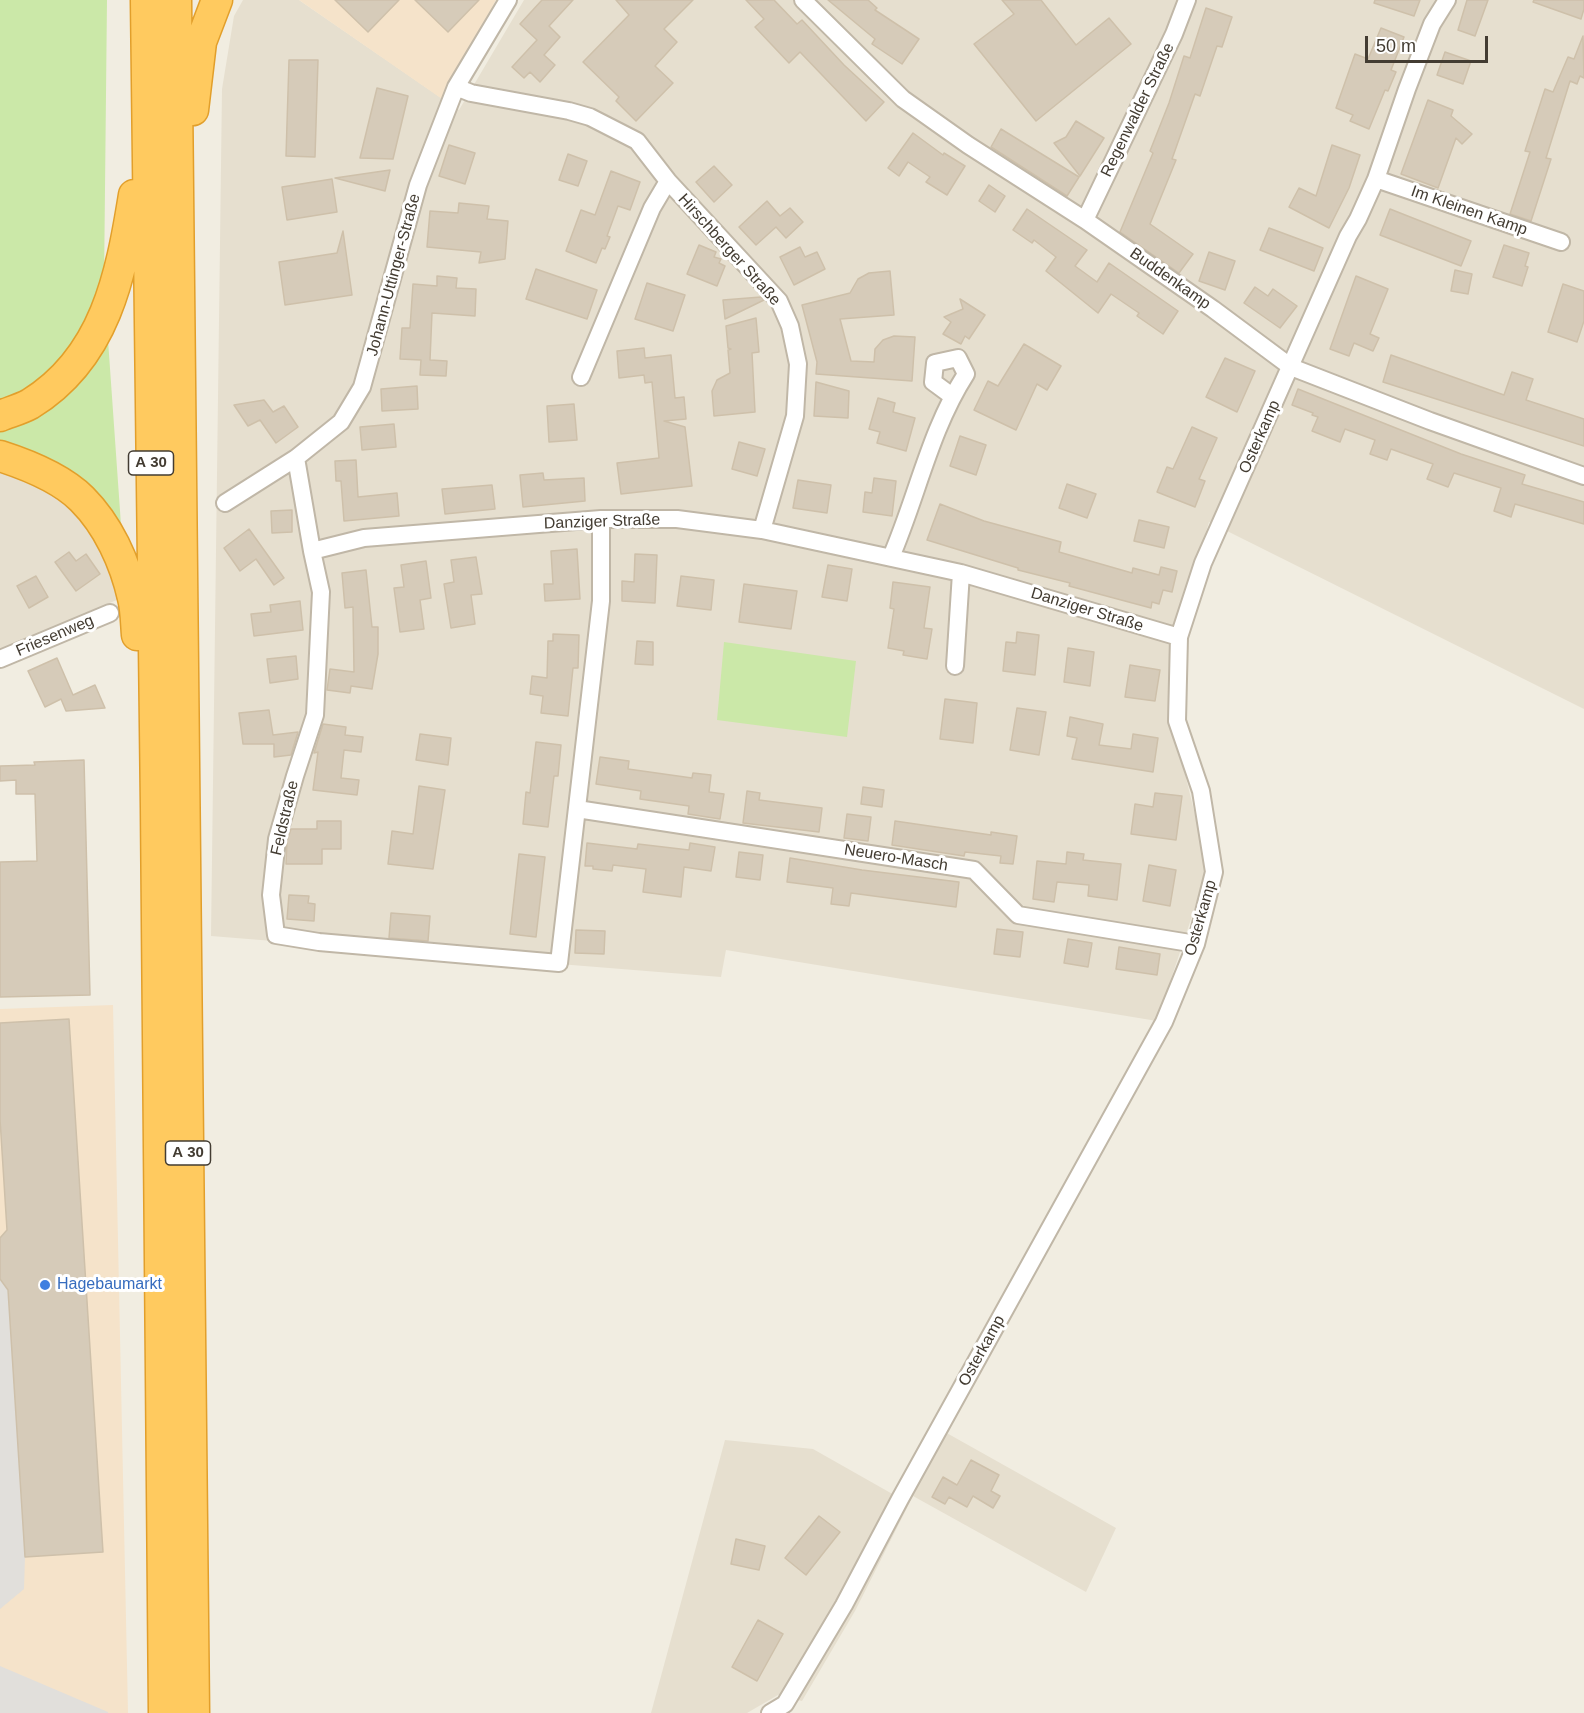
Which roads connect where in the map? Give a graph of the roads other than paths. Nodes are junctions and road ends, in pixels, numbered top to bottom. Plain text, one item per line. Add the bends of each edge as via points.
1 (146, 0) edge
2 (176, 0) edge
3 (217, 0) edge
4 (508, 0) edge
5 (803, 0) edge
6 (1187, 0) edge
7 (1447, 0) edge
8 (456, 87) junction
9 (147, 118) junction
10 (1376, 179) junction
11 (668, 181) junction
12 (1085, 220) junction
13 (1561, 242) dead end
14 (178, 244) junction
15 (1291, 367) junction
16 (581, 377) dead end
17 (952, 396) dead end
18 (0, 416) edge
19 (0, 456) edge
20 (296, 458) junction
21 (1584, 476) edge
22 (225, 502) dead end
23 (601, 519) junction
24 (762, 530) junction
25 (312, 550) junction
26 (891, 557) junction
27 (961, 573) junction
28 (110, 613) dead end
29 (1179, 637) junction
30 (0, 659) edge
31 (955, 666) dead end
32 (156, 808) junction
33 (576, 809) junction
34 (1197, 944) junction
35 (164, 1713) edge
36 (194, 1713) edge
37 (770, 1713) edge

1 - 9 highway, A 30
2 - 14 highway, A 30
3 - 14 highway via 201,42
4 - 8 street, Johann-Uttinger-Straße
5 - 12 street, Buddenkamp via 903,99
6 - 12 street, Regenwalder Straße
7 - 10 street, Osterkamp via 1432,24
8 - 11 street, Hirschberger Straße via 590,117 637,141
8 - 20 street, Johann-Uttinger-Straße via 418,184 362,387 342,422
9 - 18 highway via 129,230 116,283 94,341 67,375 29,405
9 - 32 highway, A 30
10 - 13 street, Im Kleinen Kamp
10 - 15 street, Osterkamp
11 - 16 street, Hirschberger Straße via 652,208
11 - 24 street, Hirschberger Straße via 779,301 790,326 798,364 795,416
12 - 15 street, Buddenkamp
14 - 36 highway, A 30
15 - 21 street, Buddenkamp
15 - 29 street, Osterkamp via 1203,563
17 - 26 street
19 - 32 highway via 25,464 81,498 120,556 134,598
20 - 22 street, Johann-Uttinger-Straße
20 - 25 street, Feldstraße
23 - 24 street, Danziger Straße via 676,519
23 - 25 street, Danziger Straße via 364,538
23 - 33 street via 601,601
24 - 26 street, Danziger Straße
25 - 33 street, Feldstraße via 321,592 315,715 277,839 271,895 276,935 559,963
26 - 27 street, Danziger Straße
27 - 29 street, Danziger Straße
27 - 31 street
28 - 30 street, Friesenweg
29 - 34 street, Osterkamp via 1177,721 1200,790 1214,872
32 - 35 highway, A 30
33 - 34 street, Neuero-Masch via 974,870 1018,915
34 - 37 street, Osterkamp via 1164,1022 844,1605 785,1704

